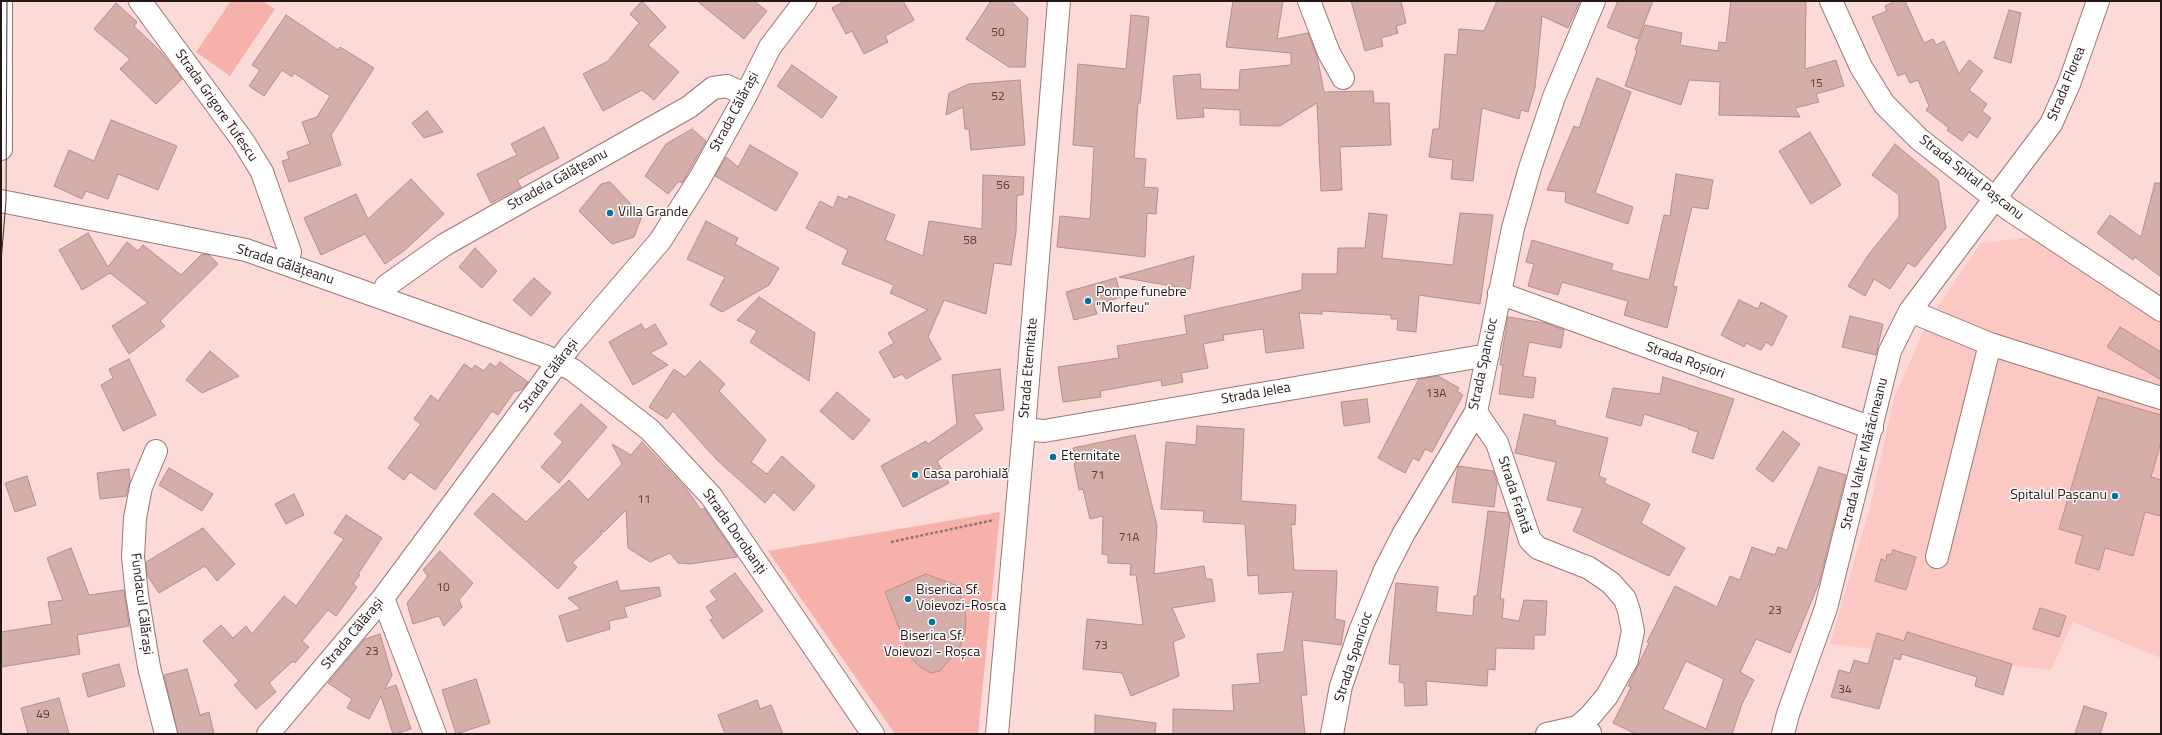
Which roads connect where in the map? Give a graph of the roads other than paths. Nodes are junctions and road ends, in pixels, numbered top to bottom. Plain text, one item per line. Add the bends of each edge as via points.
1 (1, 1) edge
2 (140, 1) edge
3 (805, 1) edge
4 (1059, 1) edge
5 (1309, 1) edge
6 (1594, 1) edge
7 (1831, 1) edge
8 (2098, 1) edge
9 (1343, 78) dead end
10 (746, 95) junction
11 (1, 149) edge
12 (1996, 199) junction
13 (1, 201) edge
14 (285, 263) junction
15 (1498, 294) junction
16 (383, 298) junction
17 (1910, 310) junction
18 (2161, 310) edge
19 (1990, 344) junction
20 (1488, 355) junction
21 (558, 363) junction
22 (2161, 398) edge
23 (1476, 412) junction
24 (1872, 428) junction
25 (1024, 429) junction
26 (156, 450) dead end
27 (1937, 557) dead end
28 (383, 598) junction
29 (1585, 730) edge
30 (166, 734) edge
31 (268, 734) edge
32 (435, 734) edge
33 (873, 734) edge
34 (997, 734) edge
35 (1332, 734) edge
36 (1547, 734) edge
37 (1783, 734) edge

1 - 11 street
2 - 14 street, Strada Grigore Tufescu via 243,140 262,172 290,252
3 - 10 street, Strada Călărași via 770,47
4 - 25 street, Strada Eternitate
5 - 9 street via 1329,53
6 - 15 street, Strada Spancioc via 1554,97 1530,168
7 - 12 street, Strada Spital Pașcanu via 1861,67 1884,104 1919,139
8 - 12 street, Strada Florea via 2069,84 2051,124
10 - 16 street, Stradela Gălățeanu via 727,86 713,88 689,107 444,245 386,286
10 - 21 street, Strada Călărași via 700,178 660,241
12 - 17 street, Strada Valter Mărăcineanu
12 - 18 street, Strada Spital Pașcanu
13 - 14 street, Strada Gălățeanu via 246,250
14 - 16 street, Strada Gălățeanu
15 - 20 street, Strada Spancioc
15 - 24 street, Strada Roșiori
16 - 21 street, Strada Gălățeanu via 545,356
17 - 19 street
17 - 24 street, Strada Valter Mărăcineanu via 1890,351
19 - 22 street
19 - 27 street
20 - 23 street, Strada Spancioc
20 - 25 street, Strada Jelea via 1044,431
21 - 28 street, Strada Călărași
21 - 33 street, Strada Dorobanți via 573,370 650,430 711,496
23 - 29 street, Strada Frântă via 1497,443 1530,540 1538,548 1589,568 1611,583 1625,599 1633,631 1627,660
23 - 35 street, Strada Spancioc via 1404,533 1386,570 1360,631 1341,686
24 - 37 street, Strada Valter Mărăcineanu via 1826,608
25 - 34 street, Strada Eternitate
26 - 30 street, Fundacul Călărași via 141,488 135,518 133,557 149,667
28 - 31 street, Strada Călărași
28 - 32 street
29 - 36 street via 1563,729

